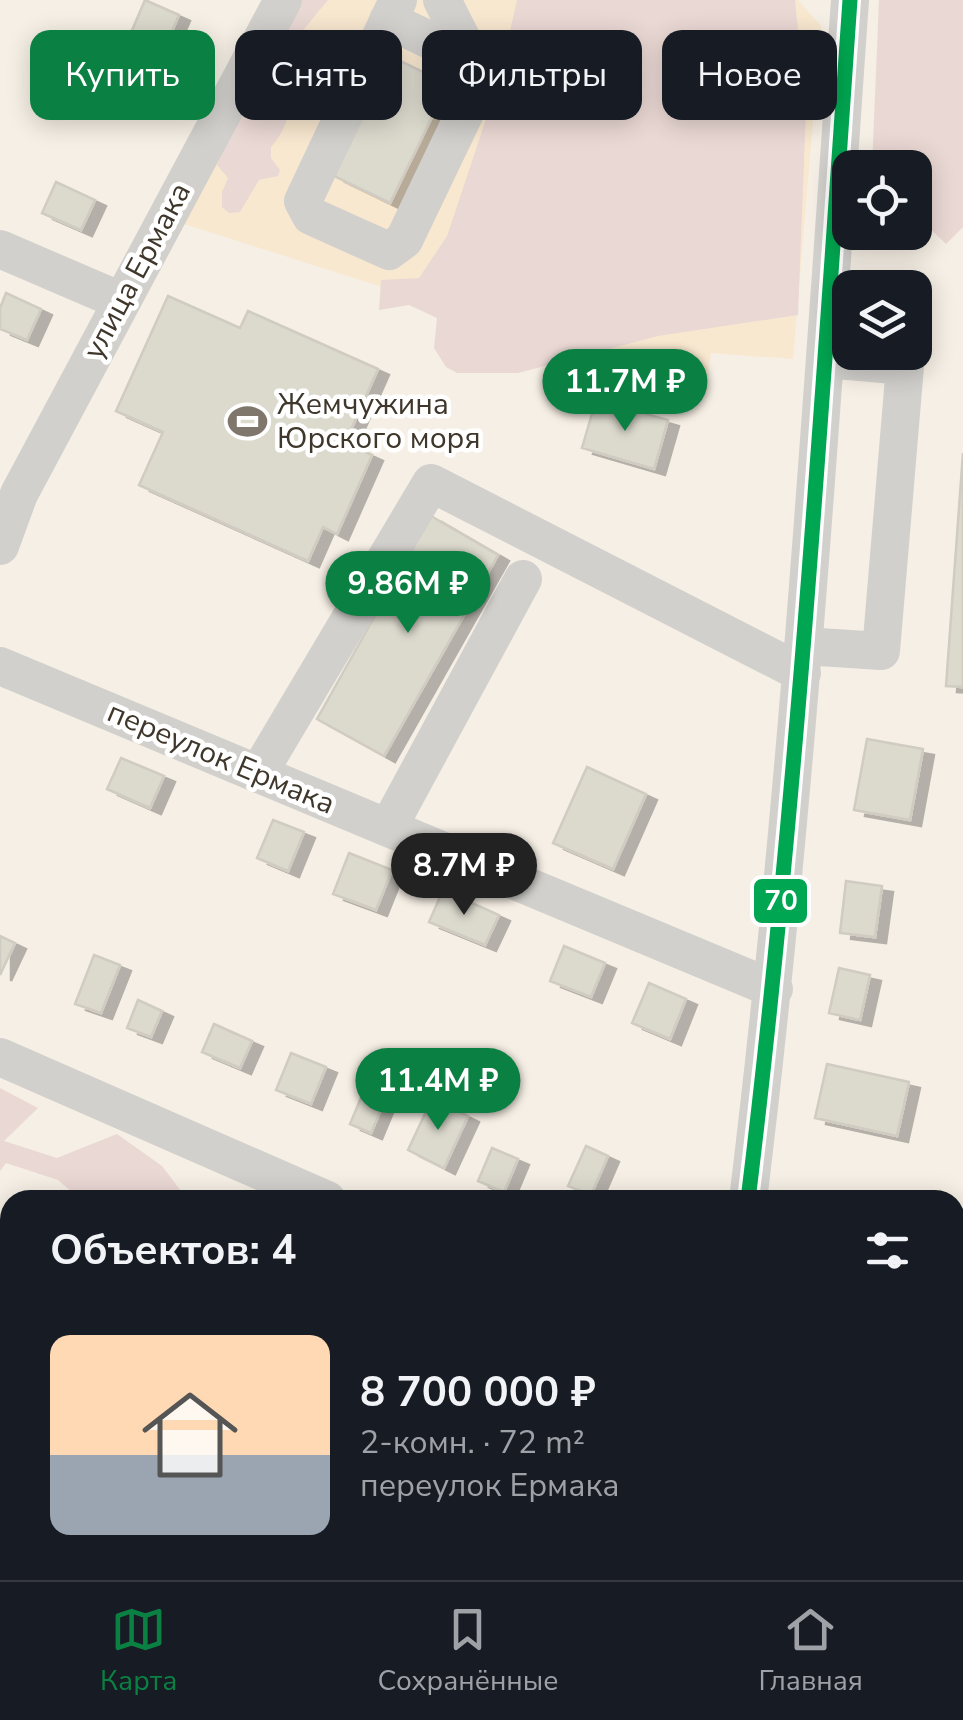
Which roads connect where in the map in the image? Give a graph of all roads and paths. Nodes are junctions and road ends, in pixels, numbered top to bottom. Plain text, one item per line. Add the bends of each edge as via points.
1 (283, 0) edge
2 (442, 0) edge
3 (850, 0) edge
4 (393, 10) edge
5 (425, 30) edge
6 (458, 30) edge
7 (462, 120) edge
8 (0, 248) edge
9 (121, 300) junction
10 (826, 359) junction
11 (10, 490) edge
12 (0, 546) edge
13 (523, 579) dead end
14 (803, 659) junction
15 (0, 666) edge
16 (258, 774) junction
17 (388, 828) junction
18 (774, 988) junction
19 (0, 1057) edge
20 (303, 1190) edge
21 (749, 1190) edge

1 - 9 street, улица Ермака
2 - 6 street
3 - 10 street
4 - 5 street
4 - 7 street via 303,202 312,216 389,251 404,240
8 - 9 street
9 - 11 street, улица Ермака
10 - 14 street
10 - 14 street via 905,366 881,650
11 - 12 street, улица Ермака
13 - 17 street
14 - 16 street via 430,482
14 - 18 street
15 - 16 street, переулок Ермака
16 - 17 street, переулок Ермака
17 - 18 street, переулок Ермака
18 - 21 street
19 - 20 street

